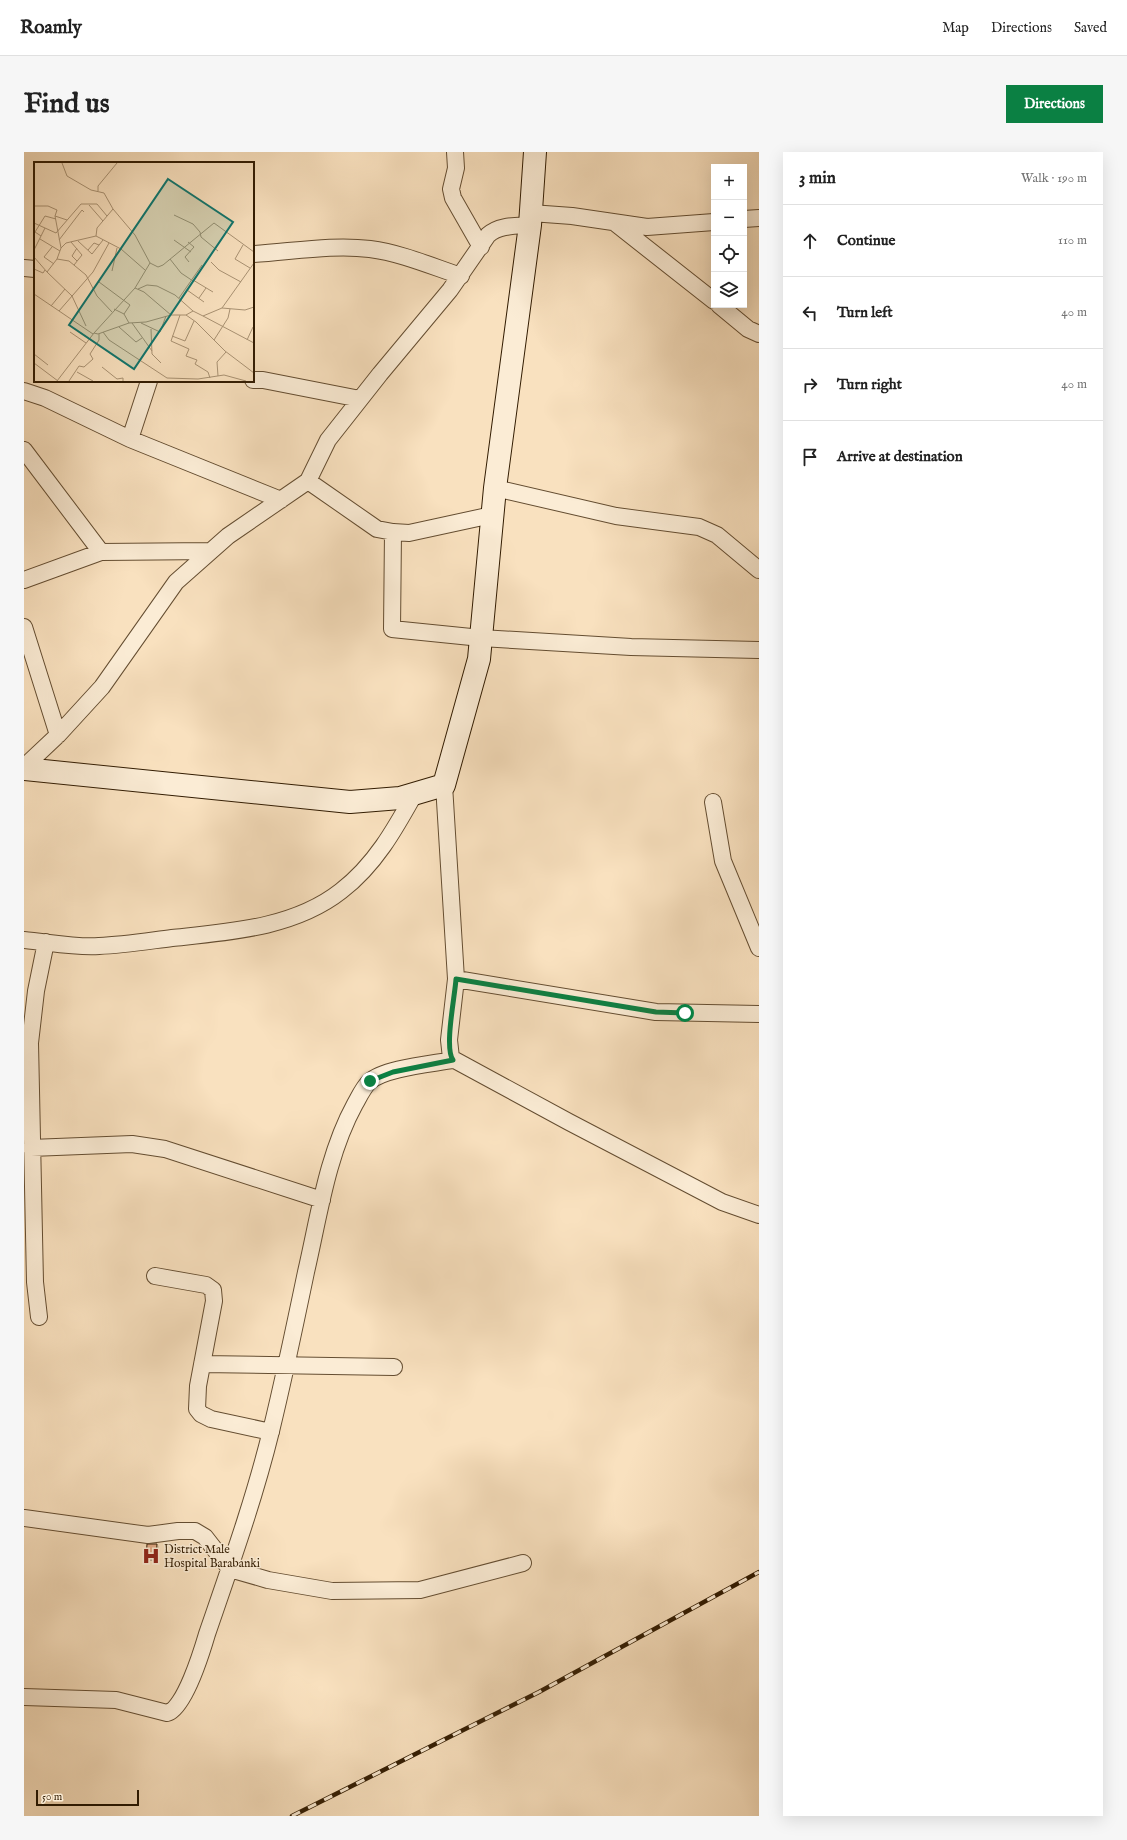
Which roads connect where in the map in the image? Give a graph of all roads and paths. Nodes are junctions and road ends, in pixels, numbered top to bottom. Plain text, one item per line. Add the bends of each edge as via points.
1 (455, 152) edge
2 (535, 152) edge
3 (759, 218) edge
4 (530, 219) junction
5 (747, 219) edge
6 (613, 222) junction
7 (711, 222) edge
8 (481, 247) junction
9 (254, 254) edge
10 (24, 268) edge
11 (34, 269) edge
12 (461, 276) junction
13 (711, 299) edge
14 (723, 308) edge
15 (759, 334) edge
16 (254, 380) edge
17 (149, 382) edge
18 (24, 391) edge
19 (360, 399) junction
20 (130, 439) junction
21 (24, 450) edge
22 (308, 481) junction
23 (495, 488) junction
24 (281, 500) junction
25 (492, 515) junction
26 (393, 532) junction
27 (211, 551) junction
28 (101, 552) junction
29 (759, 570) edge
30 (24, 580) edge
31 (24, 628) edge
32 (481, 638) junction
33 (758, 650) edge
34 (58, 735) junction
35 (24, 768) edge
36 (444, 785) junction
37 (416, 793) junction
38 (713, 802) dead end
39 (24, 940) edge
40 (46, 942) junction
41 (759, 948) edge
42 (456, 979) junction
43 (759, 1014) edge
44 (27, 1043) edge
45 (453, 1060) junction
46 (29, 1155) edge
47 (322, 1200) junction
48 (759, 1215) edge
49 (155, 1276) dead end
50 (39, 1317) dead end
51 (202, 1364) junction
52 (286, 1366) junction
53 (394, 1367) dead end
54 (271, 1432) junction
55 (24, 1518) edge
56 (523, 1563) dead end
57 (230, 1569) junction
58 (24, 1697) edge

1 - 8 street via 453,198
2 - 4 street
3 - 5 street
4 - 6 street via 572,216
4 - 8 street via 492,232
4 - 23 street
6 - 7 street via 647,227
6 - 13 street
8 - 12 street
9 - 12 street via 333,248 369,249 394,254
10 - 11 street
12 - 19 street
14 - 15 street via 748,329
16 - 19 street
17 - 20 street
18 - 20 street via 45,398
19 - 22 street via 328,440
20 - 24 street
21 - 28 street
22 - 24 street
22 - 26 street via 377,529
23 - 25 street
23 - 29 street via 616,516 699,527 717,535
24 - 27 street via 228,536
25 - 26 street via 409,533
25 - 32 street
26 - 32 street via 392,629
27 - 28 street
27 - 34 street via 176,582 102,686
28 - 30 street
31 - 34 street
32 - 33 street via 632,647
32 - 36 street via 479,659
34 - 35 street
35 - 37 street via 350,802 400,798
36 - 37 street
36 - 42 street
37 - 40 street via 380,853 360,875 341,892 316,907 287,919 233,932 98,947
38 - 41 street via 723,861
39 - 40 street
40 - 44 street
42 - 43 street via 656,1012
42 - 45 street via 449,1040
44 - 46 street
45 - 47 street via 393,1072 374,1078 367,1084 348,1116 337,1144
45 - 48 street via 722,1202
46 - 47 street via 132,1144 165,1149
46 - 50 street
47 - 52 street
49 - 51 street via 206,1285 213,1290 214,1301
51 - 52 street
51 - 54 street via 196,1400 197,1409 201,1414 211,1419
52 - 53 street
52 - 54 street
54 - 57 street
55 - 57 street via 148,1535 195,1531 205,1537
56 - 57 street via 420,1590 332,1591 268,1580
57 - 58 street via 193,1677 172,1712 163,1713 116,1700

